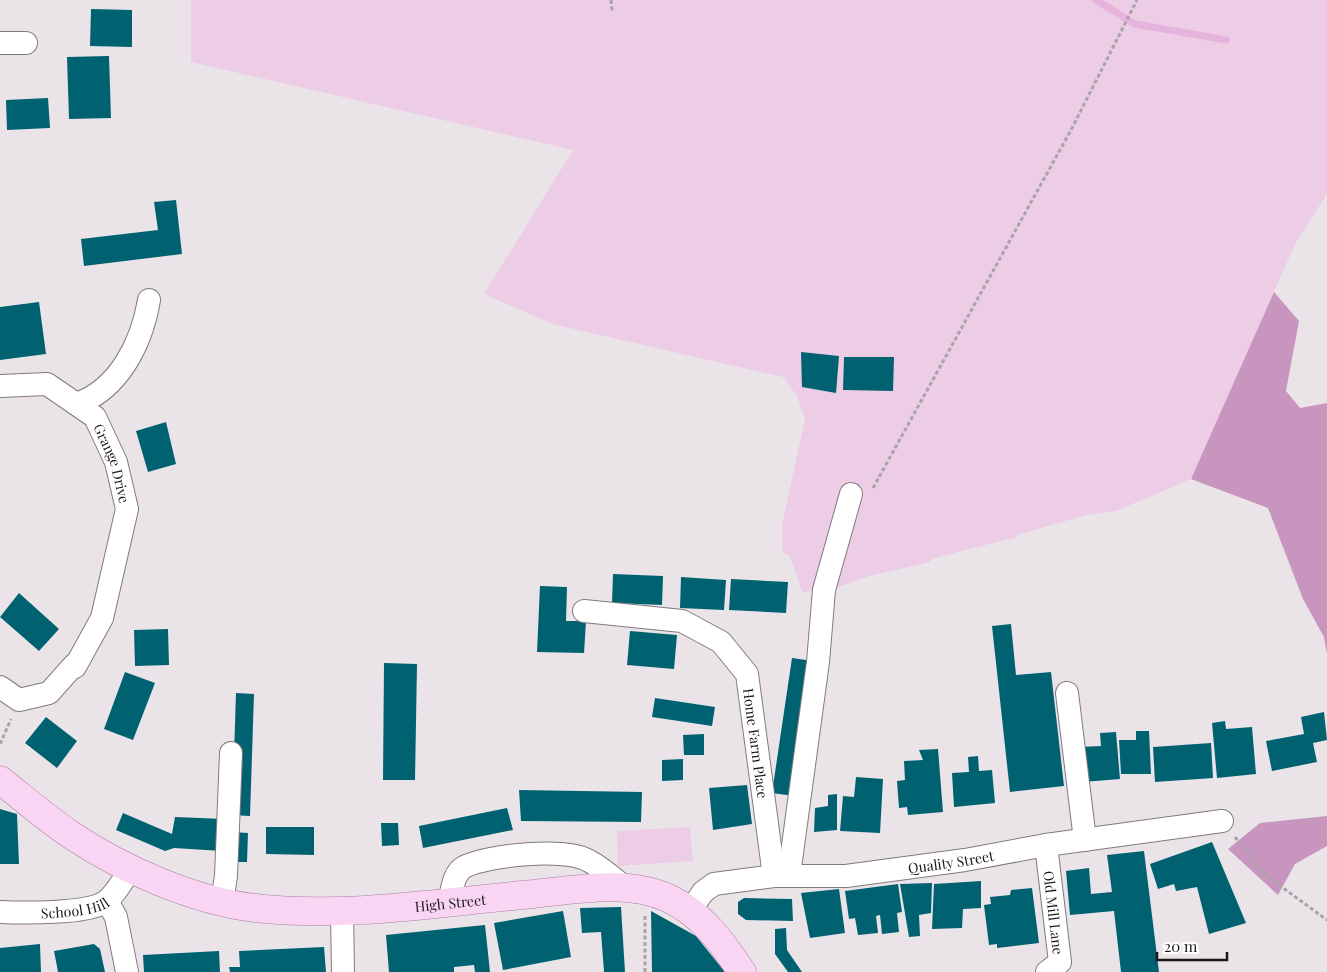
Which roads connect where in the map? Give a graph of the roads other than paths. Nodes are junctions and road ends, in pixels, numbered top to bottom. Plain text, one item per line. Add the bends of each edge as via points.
1 (0, 43) edge
2 (26, 43) dead end
3 (149, 300) dead end
4 (0, 386) edge
5 (76, 404) junction
6 (862, 491) road end
7 (584, 611) dead end
8 (0, 687) edge
9 (1067, 693) dead end
10 (231, 753) dead end
11 (0, 780) edge
12 (1222, 821) road end
13 (1085, 840) junction
14 (1046, 845) junction
15 (131, 868) junction
16 (781, 876) junction
17 (636, 890) junction
18 (107, 901) junction
19 (222, 902) junction
20 (449, 902) junction
21 (342, 911) junction
22 (690, 911) junction
23 (0, 912) edge
24 (127, 972) edge
25 (343, 972) edge
26 (742, 972) edge
27 (1047, 972) edge

1 - 2 street
3 - 5 street via 146,322 137,344 118,374 102,391
4 - 5 street, Grange Drive via 47,384
5 - 8 street, Grange Drive via 95,418 99,426 116,462 127,509 102,618 75,666 49,693 19,700
6 - 16 street via 824,590 818,662
7 - 16 street, Home Farm Place via 682,621 721,642 747,674
9 - 13 street
10 - 19 street
11 - 15 main road, High Street via 71,835
12 - 13 street, Quality Street
13 - 14 street, Quality Street
14 - 16 street, Quality Street via 846,876
14 - 27 street, Old Mill Lane via 1060,962
15 - 18 street, School Hill
15 - 19 main road, High Street via 185,892
16 - 22 street, Quality Street via 714,884 703,892
17 - 20 main road, High Street via 599,889
17 - 20 street via 588,860 555,852 510,855 463,867 455,876
17 - 22 main road, High Street via 668,898
18 - 23 street, School Hill via 87,909
18 - 24 street via 116,917
19 - 21 main road, High Street via 255,908
20 - 21 main road, High Street
21 - 25 street
22 - 26 main road, High Street via 715,932

